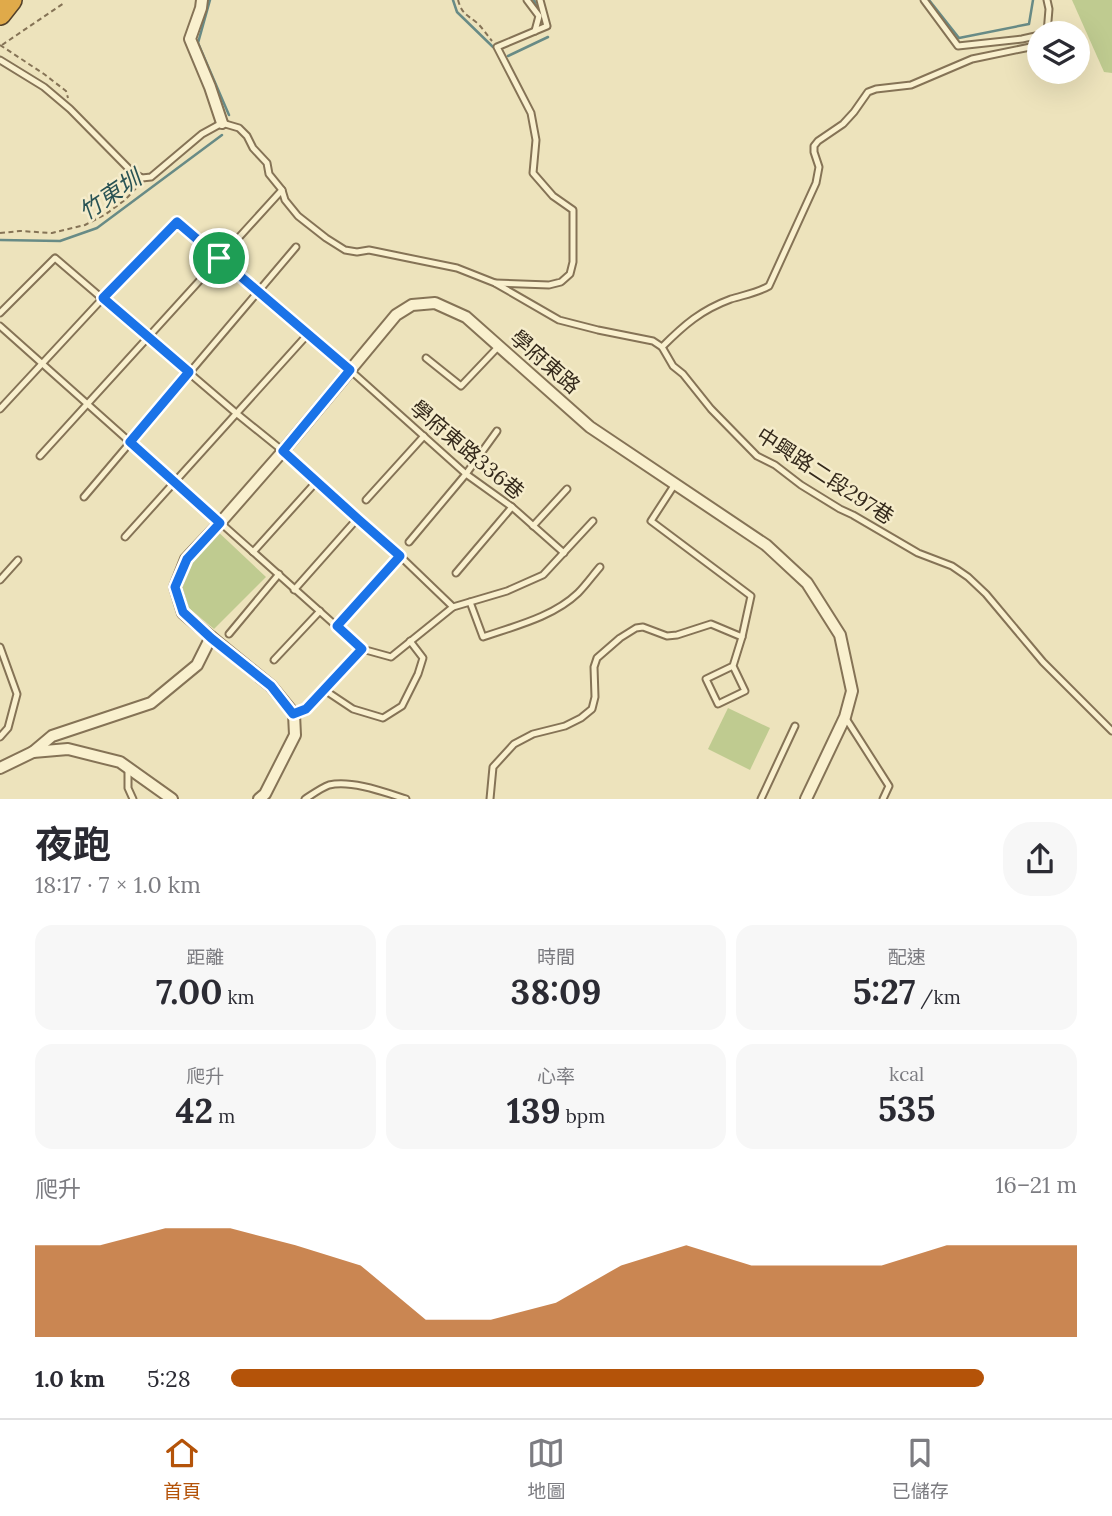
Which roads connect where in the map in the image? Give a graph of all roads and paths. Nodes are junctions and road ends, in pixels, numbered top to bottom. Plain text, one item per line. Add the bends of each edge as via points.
1 (10, 0) edge
2 (202, 0) edge
3 (458, 0) edge
4 (527, 0) edge
5 (540, 0) edge
6 (924, 0) edge
7 (1047, 0) edge
8 (64, 4) dead end
9 (0, 13) edge
10 (1048, 21) edge
11 (535, 31) junction
12 (1027, 39) edge
13 (0, 46) edge
14 (497, 47) junction
15 (1027, 48) edge
16 (0, 60) edge
17 (70, 109) junction
18 (222, 123) junction
19 (142, 178) junction
20 (282, 190) junction
21 (0, 233) edge
22 (296, 247) dead end
23 (219, 258) junction
24 (495, 283) junction
25 (258, 291) junction
26 (103, 298) junction
27 (0, 313) edge
28 (0, 326) edge
29 (308, 334) junction
30 (148, 337) junction
31 (499, 346) junction
32 (662, 347) junction
33 (426, 358) dead end
34 (43, 364) junction
35 (350, 370) junction
36 (189, 372) junction
37 (87, 404) junction
38 (0, 409) edge
39 (236, 413) junction
40 (497, 431) dead end
41 (424, 436) junction
42 (130, 442) junction
43 (283, 451) junction
44 (40, 456) dead end
45 (467, 474) junction
46 (317, 481) junction
47 (174, 482) junction
48 (676, 484) junction
49 (567, 489) dead end
50 (84, 497) dead end
51 (366, 500) dead end
52 (512, 507) junction
53 (358, 519) junction
54 (593, 521) dead end
55 (220, 523) junction
56 (533, 526) junction
57 (125, 537) dead end
58 (409, 542) dead end
59 (253, 552) junction
60 (564, 553) junction
61 (400, 556) junction
62 (18, 560) dead end
63 (600, 567) dead end
64 (456, 573) dead end
65 (279, 574) junction
66 (0, 580) edge
67 (294, 590) junction
68 (470, 602) junction
69 (453, 607) junction
70 (320, 611) junction
71 (337, 626) junction
72 (229, 634) dead end
73 (742, 637) junction
74 (211, 638) junction
75 (410, 641) junction
76 (0, 647) edge
77 (362, 649) junction
78 (274, 660) dead end
79 (733, 666) junction
80 (323, 689) junction
81 (293, 714) junction
82 (845, 717) junction
83 (795, 726) dead end
84 (1112, 731) edge
85 (0, 737) edge
86 (33, 752) junction
87 (0, 768) edge
88 (128, 768) junction
89 (134, 799) edge
90 (173, 799) edge
91 (259, 799) edge
92 (305, 799) edge
93 (406, 799) edge
94 (490, 799) edge
95 (761, 799) edge
96 (806, 799) edge
97 (883, 799) edge

1 - 9 highway
2 - 18 street via 190,39
3 - 14 path via 466,16
4 - 11 lane via 539,16
5 - 11 lane via 547,26
6 - 12 lane via 958,46
7 - 10 lane
8 - 13 path
11 - 14 lane
13 - 17 path via 66,91
14 - 24 lane via 531,113 536,140 533,173 573,210 573,262 570,274 550,285
15 - 32 lane via 972,59 911,85 868,92 843,124 814,146 819,167 816,183 769,286 706,310
16 - 17 lane
17 - 19 lane
18 - 19 lane via 151,177
18 - 20 lane via 247,136
19 - 21 path via 125,200 85,225 52,233
20 - 23 lane
20 - 24 lane via 298,216 345,250 434,262
22 - 25 lane
23 - 25 lane, 學府東路336巷
23 - 26 lane, 學府東路336巷 via 177,222
23 - 30 lane
24 - 32 lane via 559,320 653,341
25 - 29 lane, 學府東路336巷
25 - 36 lane
26 - 27 lane via 55,258
26 - 30 lane
26 - 34 lane
28 - 34 lane
29 - 35 lane, 學府東路336巷
29 - 39 lane
30 - 36 lane
30 - 37 lane
31 - 33 lane via 461,386
31 - 35 street, 學府東路 via 466,317 435,303 412,305 396,315
31 - 48 street, 學府東路 via 590,426
32 - 84 lane, 中興路二段297巷 via 711,410 757,456 840,509 968,577 1042,662
34 - 37 lane
34 - 38 lane
35 - 41 lane, 學府東路336巷
35 - 43 street, 學府東路
36 - 39 lane
36 - 42 lane
37 - 42 lane
37 - 44 lane
39 - 43 lane
39 - 47 lane
40 - 45 lane
41 - 45 lane, 學府東路336巷
41 - 51 lane
42 - 47 lane
42 - 50 lane
43 - 46 lane
43 - 55 street, 學府東路
45 - 52 lane, 學府東路336巷
45 - 58 lane
46 - 53 lane
46 - 59 lane
47 - 55 lane
47 - 57 lane
48 - 73 lane via 651,521 751,596
48 - 82 street, 學府東路 via 766,545 807,583 840,635 852,691
49 - 56 lane
52 - 56 lane, 學府東路336巷
52 - 64 lane
53 - 61 lane
53 - 67 lane
54 - 60 lane
55 - 59 lane
55 - 74 street, 學府東路 via 187,559 175,587 183,612
56 - 60 lane, 學府東路336巷
59 - 65 lane
60 - 68 lane via 542,575
61 - 69 lane
61 - 71 lane
62 - 66 lane
63 - 68 lane via 578,593 554,610 482,637
65 - 67 lane
65 - 72 lane
67 - 70 lane
68 - 69 lane
69 - 75 lane
70 - 71 lane
70 - 78 lane
71 - 77 lane
73 - 79 lane
73 - 94 lane via 711,624 667,636 636,628 620,638 597,658 592,709 565,726 514,744 493,766
74 - 81 street, 學府東路 via 271,686
74 - 86 street via 197,665 151,703 52,736
75 - 77 lane via 391,657
75 - 80 lane via 423,658 418,674 402,706 383,718 353,709
76 - 85 lane via 17,694 8,727
77 - 80 lane
79 - 79 lane via 706,679 718,704 746,691
80 - 81 lane via 306,709
81 - 91 street via 295,735
82 - 96 street, 學府東路
82 - 97 lane via 889,786
83 - 95 lane
86 - 87 street
86 - 88 street via 68,749
88 - 89 lane via 128,788
88 - 90 street
92 - 93 lane via 339,784

